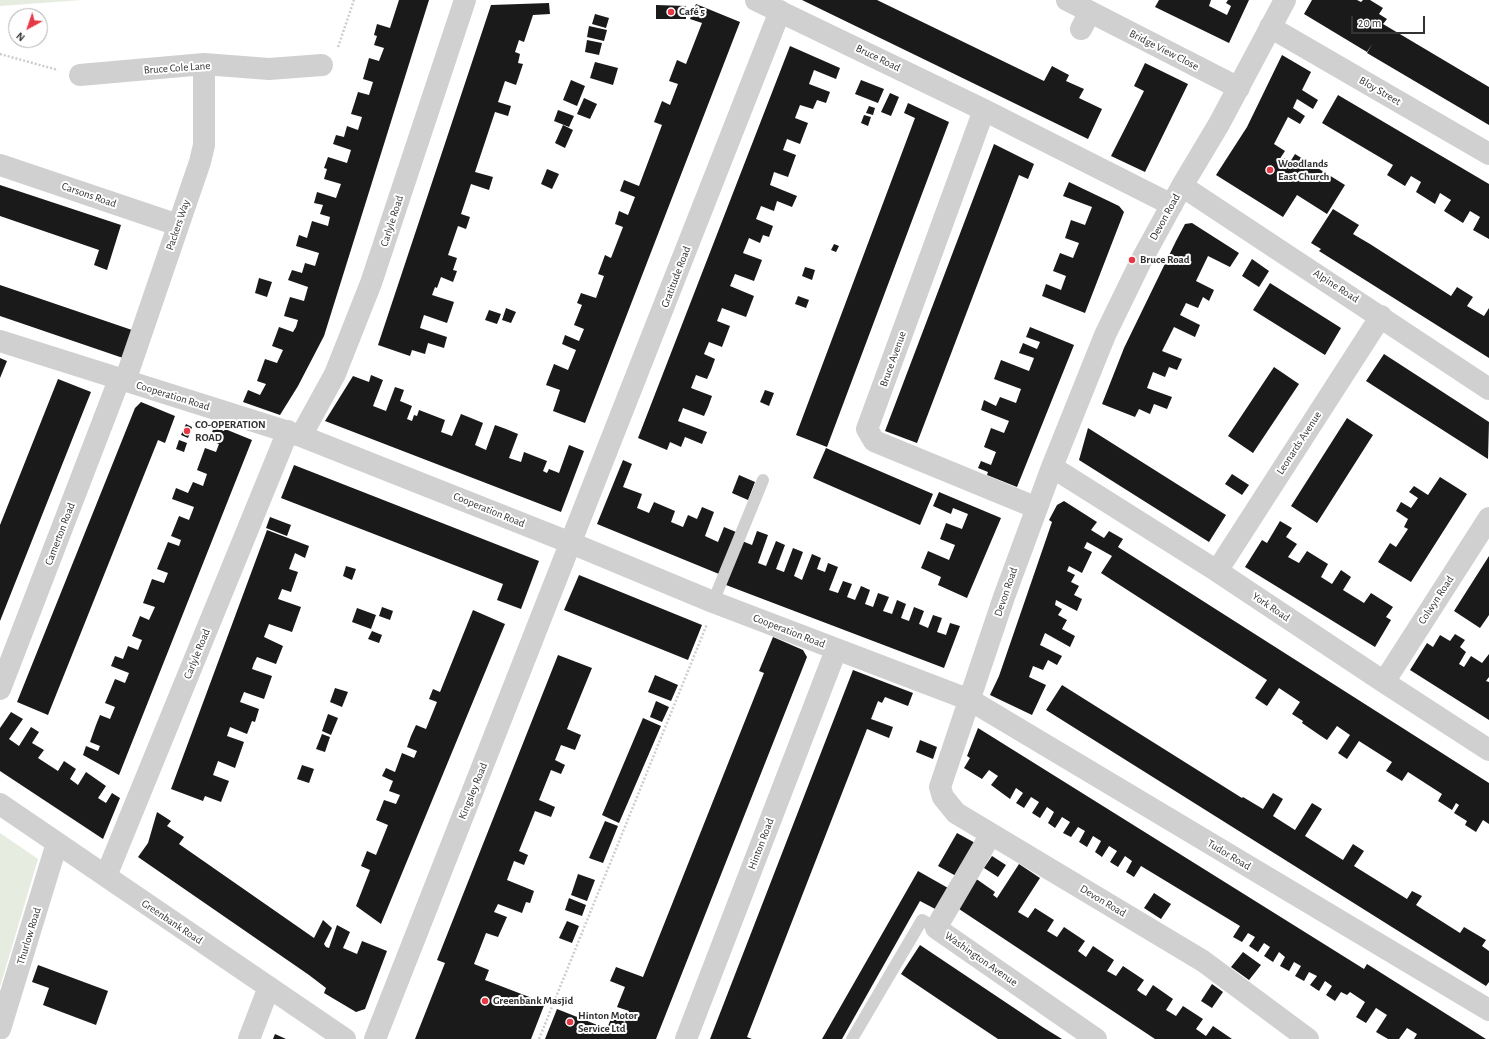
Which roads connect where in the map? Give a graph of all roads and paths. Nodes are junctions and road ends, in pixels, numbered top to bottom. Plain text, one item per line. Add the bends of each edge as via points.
1 (354, 0) edge
2 (465, 0) edge
3 (756, 0) edge
4 (1067, 0) edge
5 (1284, 0) edge
6 (780, 11) junction
7 (1270, 27) junction
8 (0, 54) edge
9 (204, 64) junction
10 (322, 65) joint
11 (80, 75) joint
12 (1239, 88) junction
13 (984, 110) junction
14 (1489, 154) edge
15 (0, 165) edge
16 (1182, 186) junction
17 (1172, 205) junction
18 (178, 225) junction
19 (1381, 316) junction
20 (0, 341) edge
21 (122, 380) junction
22 (1489, 388) edge
23 (295, 433) junction
24 (1052, 467) junction
25 (763, 480) dead end
26 (1037, 508) junction
27 (1489, 518) edge
28 (572, 543) junction
29 (1217, 571) junction
30 (714, 603) junction
31 (836, 650) junction
32 (1384, 682) junction
33 (0, 689) edge
34 (970, 700) junction
35 (1489, 750) edge
36 (0, 804) edge
37 (991, 834) junction
38 (57, 843) junction
39 (106, 876) junction
40 (936, 928) junction
41 (269, 987) junction
42 (1489, 1010) edge
43 (0, 1029) edge
44 (248, 1039) edge
45 (345, 1039) edge
46 (375, 1039) edge
47 (539, 1039) edge
48 (686, 1039) edge
49 (852, 1039) edge
50 (1096, 1039) edge
51 (1308, 1039) edge

1 - 10 path via 331,65
2 - 23 street, Carlyle Road via 371,283 335,374
3 - 6 street, Bruce Road
4 - 12 street, Bridge View Close via 1086,20
5 - 7 street, Devon Road
6 - 13 street, Bruce Road
6 - 28 street, Gratitude Road
7 - 12 street, Devon Road
7 - 14 street, Bloy Street
8 - 11 path
9 - 10 street, Bruce Cole Lane via 269,69
9 - 11 street, Bruce Cole Lane
9 - 18 street, Packers Way via 204,145
12 - 16 street, Devon Road
13 - 17 street, Bruce Road
13 - 26 street, Bruce Avenue via 867,429 874,441
15 - 18 street, Carsons Road
16 - 17 street, Devon Road
16 - 19 street, Alpine Road
17 - 24 street, Devon Road via 1141,261 1106,335
18 - 21 street, Packers Way
19 - 22 street, Alpine Road
19 - 29 street, Leonards Avenue
20 - 21 street, Cooperation Road
21 - 23 street, Cooperation Road
21 - 33 street, Camerton Road
23 - 28 street, Cooperation Road
23 - 39 street, Carlyle Road
24 - 26 street, Devon Road
24 - 29 street, York Road
25 - 30 lane
26 - 34 street, Devon Road
27 - 32 street, Colwyn Road
28 - 30 street, Cooperation Road
28 - 46 street, Kingsley Road
29 - 32 street, York Road
30 - 31 street, Cooperation Road
30 - 47 path
31 - 34 street, Cooperation Road
31 - 48 street, Hinton Road
32 - 35 street, York Road
34 - 37 street, Devon Road via 940,790 949,807
34 - 42 street, Tudor Road
36 - 38 street, Greenbank Road
37 - 40 street, Washington Avenue
37 - 51 street, Devon Road via 1203,962
38 - 39 street, Greenbank Road
38 - 43 street, Thurlow Road
39 - 41 street, Greenbank Road
40 - 49 lane via 922,920
40 - 50 street, Washington Avenue
41 - 44 street
41 - 45 street, Greenbank Road

